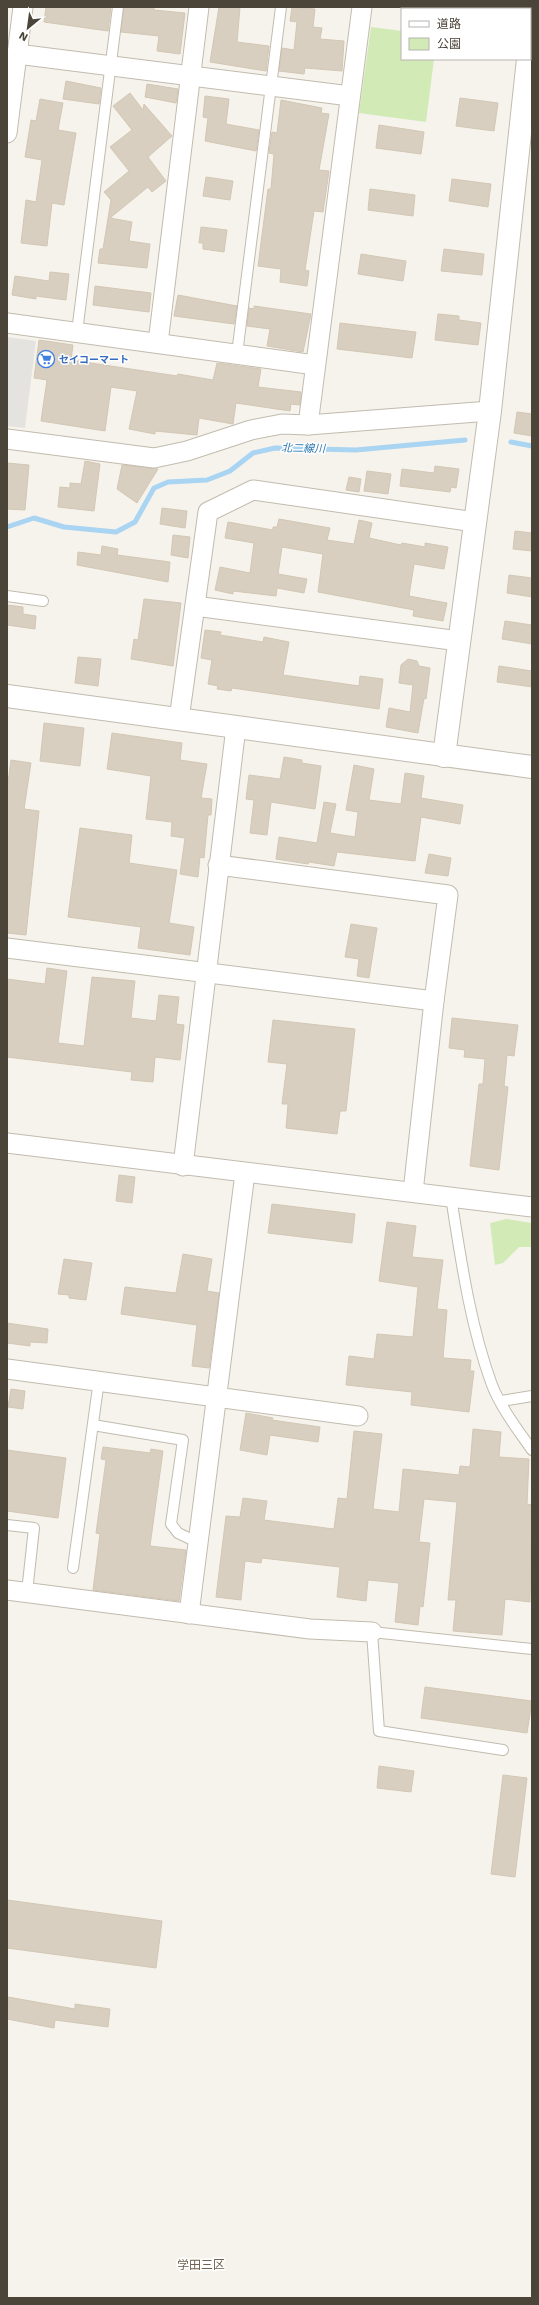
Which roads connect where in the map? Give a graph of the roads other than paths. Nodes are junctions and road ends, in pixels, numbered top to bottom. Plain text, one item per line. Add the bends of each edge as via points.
1 (23, 7) edge
2 (118, 7) edge
3 (199, 7) edge
4 (281, 7) edge
5 (362, 7) edge
6 (17, 54) junction
7 (528, 60) edge
8 (110, 65) junction
9 (190, 76) junction
10 (271, 86) junction
11 (350, 96) junction
12 (7, 133) edge
13 (7, 323) edge
14 (77, 332) junction
15 (158, 343) junction
16 (237, 354) junction
17 (315, 365) junction
18 (490, 412) junction
19 (308, 425) junction
20 (7, 439) edge
21 (475, 522) junction
22 (7, 596) edge
23 (43, 601) dead end
24 (195, 606) junction
25 (459, 641) junction
26 (7, 696) edge
27 (179, 719) junction
28 (236, 727) junction
29 (444, 756) junction
30 (532, 767) edge
31 (218, 864) junction
32 (7, 948) edge
33 (205, 973) junction
34 (434, 1001) junction
35 (7, 1144) edge
36 (183, 1166) junction
37 (245, 1173) junction
38 (413, 1192) junction
39 (451, 1197) junction
40 (532, 1208) edge
41 (7, 1369) edge
42 (99, 1380) junction
43 (532, 1396) edge
44 (217, 1397) junction
45 (501, 1401) junction
46 (358, 1416) dead end
47 (93, 1425) junction
48 (532, 1450) edge
49 (7, 1525) edge
50 (198, 1543) junction
51 (72, 1568) dead end
52 (7, 1590) edge
53 (27, 1592) junction
54 (190, 1614) junction
55 (372, 1632) junction
56 (532, 1650) edge
57 (503, 1750) dead end

1 - 6 street
2 - 8 lane
3 - 9 street
4 - 10 lane
5 - 11 street
6 - 8 street
6 - 12 street
7 - 18 street
8 - 9 street
8 - 14 lane
9 - 10 street
9 - 15 street
10 - 11 street
10 - 16 lane
11 - 17 street
13 - 14 street
14 - 15 street
15 - 16 street
16 - 17 street
17 - 19 street
18 - 19 street
18 - 21 street
19 - 20 street via 282,424 252,430 187,451 154,458
21 - 24 street via 253,490 208,512
21 - 25 street
22 - 23 lane
24 - 25 street
24 - 27 street
25 - 29 street
26 - 27 street
27 - 28 street
28 - 29 street
28 - 31 street
29 - 30 street
31 - 33 street
31 - 34 street via 448,895
32 - 33 street
33 - 34 street
33 - 36 street
34 - 38 street
35 - 36 street
36 - 37 street
37 - 38 street
37 - 44 street
38 - 39 street
39 - 40 street
39 - 45 lane via 468,1296 492,1386
41 - 42 street
42 - 44 street
42 - 47 lane
43 - 45 lane
44 - 46 street
44 - 50 street
45 - 48 lane
47 - 50 lane via 183,1440 171,1524 178,1533
47 - 51 lane
49 - 53 lane via 34,1528
50 - 54 street
52 - 53 street
53 - 54 street
54 - 55 street via 310,1629
55 - 56 lane
55 - 57 lane via 379,1731

